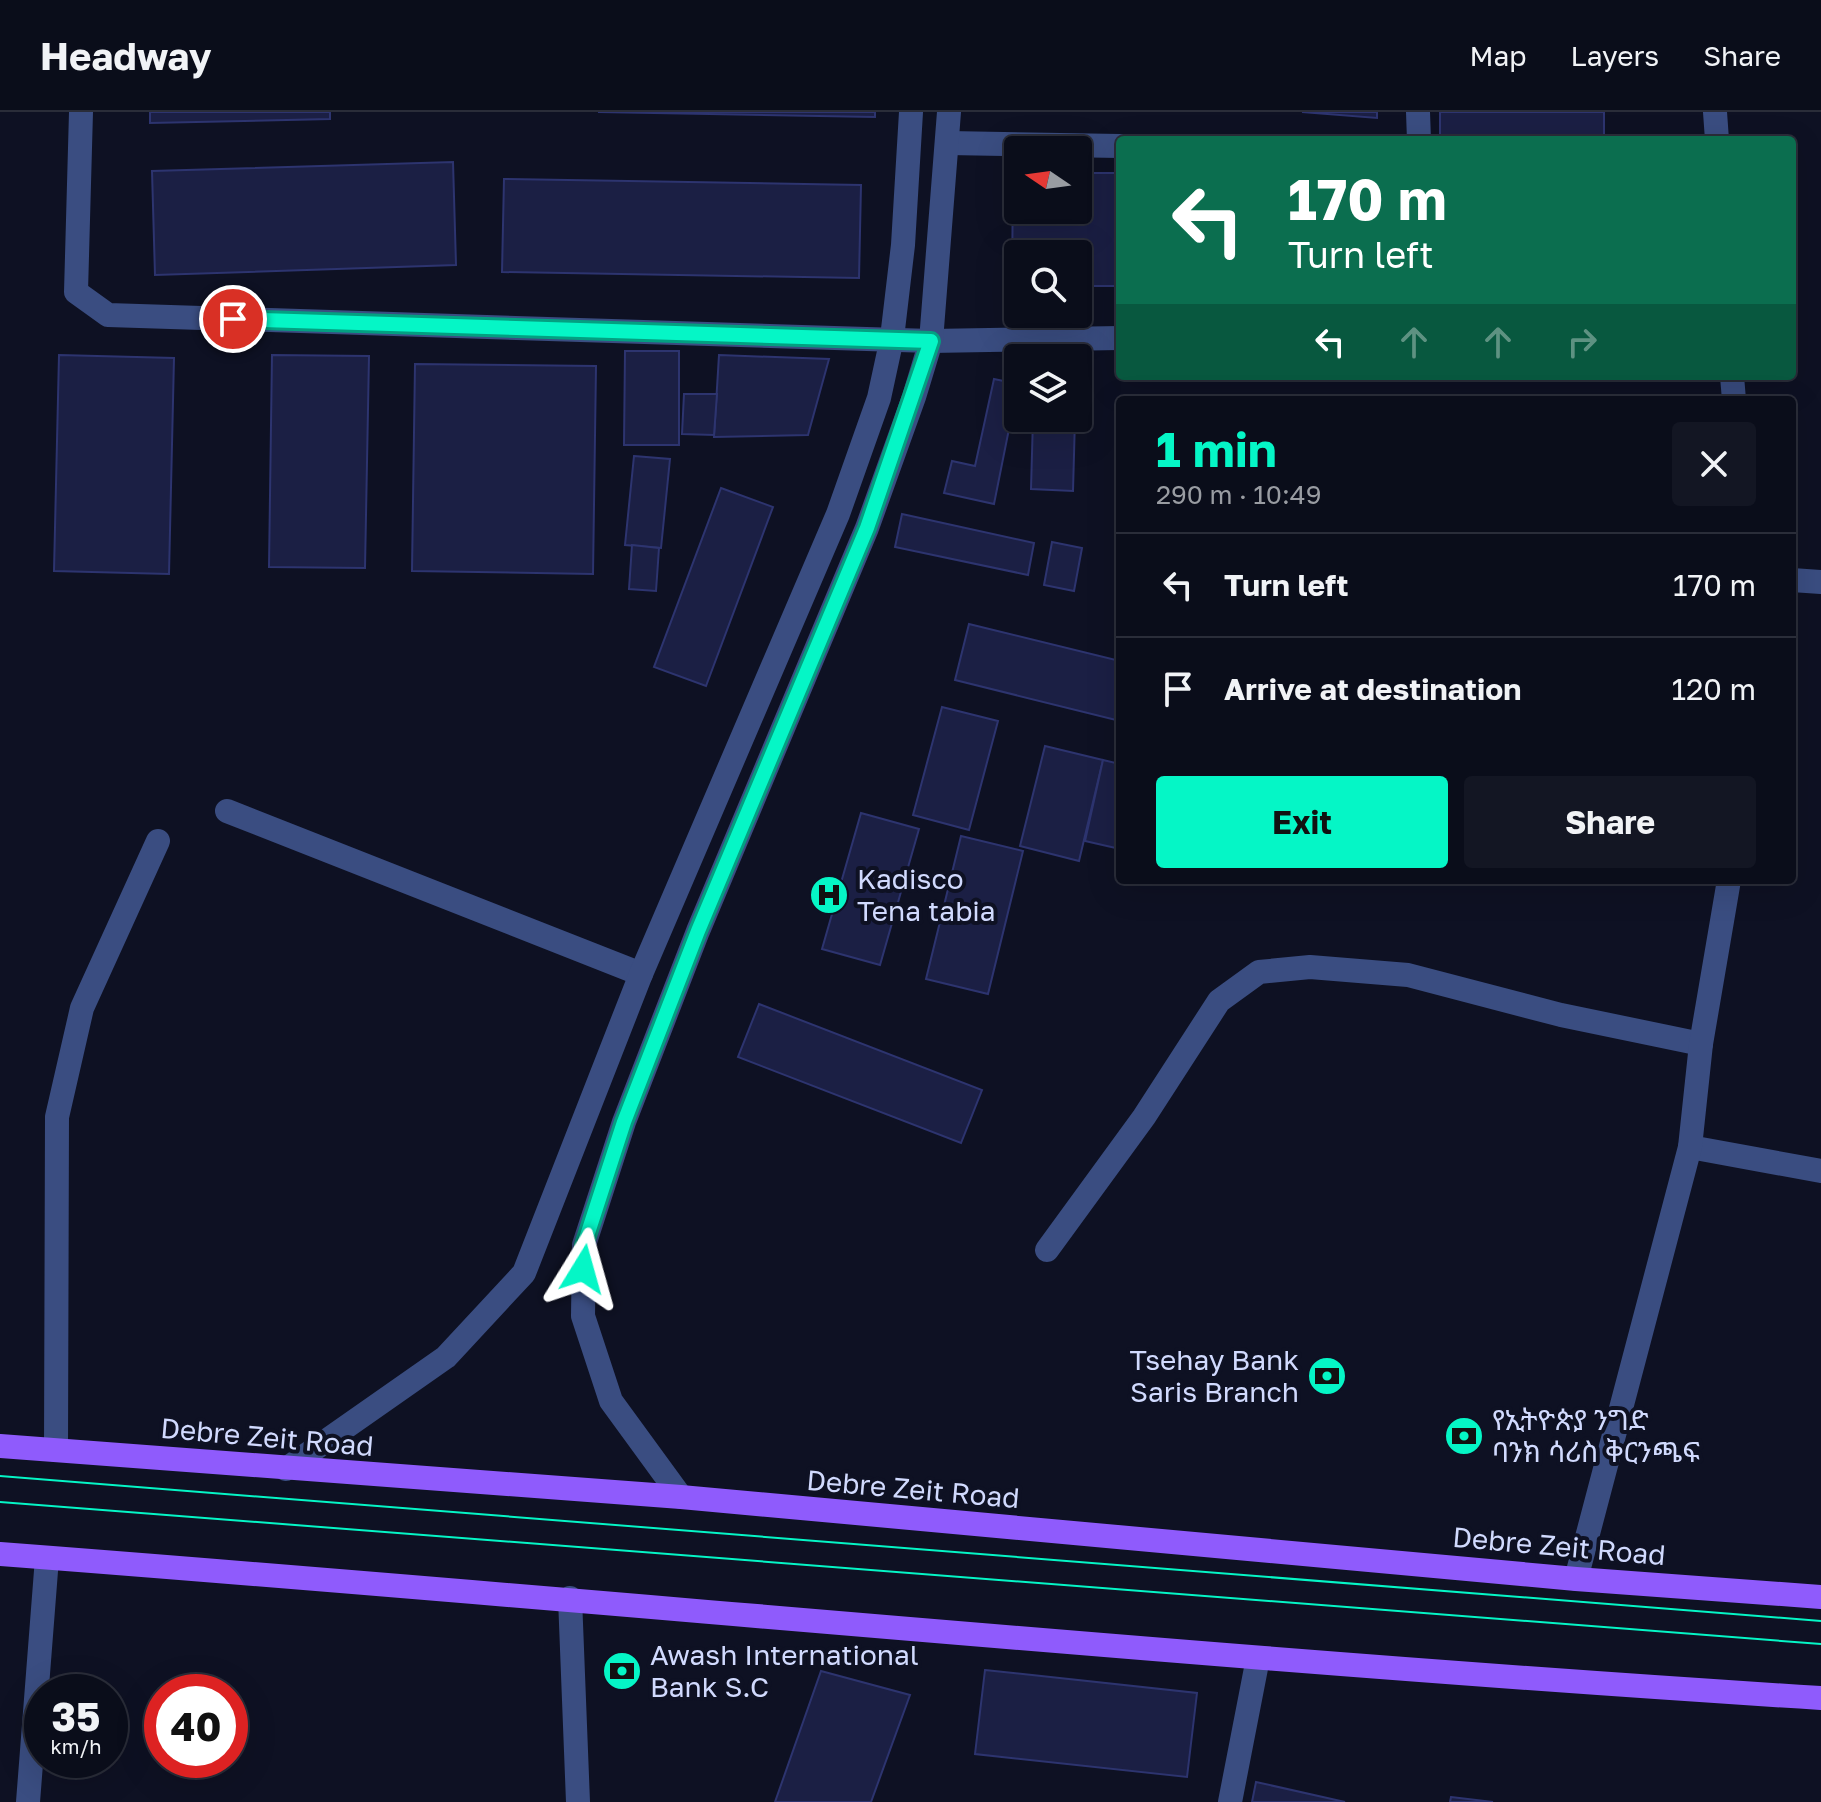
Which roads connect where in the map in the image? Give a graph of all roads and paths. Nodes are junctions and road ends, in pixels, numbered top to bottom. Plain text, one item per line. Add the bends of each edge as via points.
1 (81, 112) edge
2 (911, 112) edge
3 (949, 112) edge
4 (1418, 112) edge
5 (1715, 112) edge
6 (1419, 136) edge
7 (1717, 136) edge
8 (948, 143) junction
9 (1116, 146) edge
10 (892, 338) junction
11 (1116, 338) edge
12 (931, 341) junction
13 (1796, 580) edge
14 (1821, 582) edge
15 (227, 811) dead end
16 (158, 841) dead end
17 (1728, 884) edge
18 (667, 918) junction
19 (698, 931) junction
20 (641, 974) junction
21 (1701, 1044) junction
22 (1690, 1147) junction
23 (1821, 1171) edge
24 (1047, 1250) dead end
25 (0, 1446) edge
26 (56, 1450) junction
27 (286, 1469) junction
28 (681, 1497) junction
29 (0, 1554) edge
30 (47, 1558) junction
31 (1576, 1579) junction
32 (1821, 1597) edge
33 (570, 1598) junction
34 (1258, 1658) junction
35 (1821, 1698) edge
36 (28, 1802) edge
37 (578, 1802) edge
38 (1230, 1802) edge

1 - 10 street via 76,292 108,315
2 - 10 street
3 - 8 street
4 - 6 street
5 - 7 street
8 - 9 street
8 - 12 street
10 - 12 street
10 - 18 street via 879,398 838,514
11 - 12 street
12 - 19 street via 867,528
13 - 14 street
15 - 20 street
16 - 26 street via 82,1008 57,1117
17 - 21 street
18 - 19 street
18 - 20 street
19 - 28 street via 624,1122 584,1245 583,1316 611,1401
20 - 27 street via 524,1273 446,1357
21 - 22 street
21 - 24 street via 1408,975 1310,967 1259,972 1219,1001 1144,1117
22 - 23 street
22 - 31 street
25 - 26 main road, Debre Zeit Road
26 - 27 main road, Debre Zeit Road
27 - 28 main road, Debre Zeit Road
28 - 31 main road, Debre Zeit Road
29 - 30 main road
30 - 33 main road
30 - 36 street
31 - 32 main road, Debre Zeit Road
33 - 34 main road
33 - 37 street
34 - 35 main road
34 - 38 street

